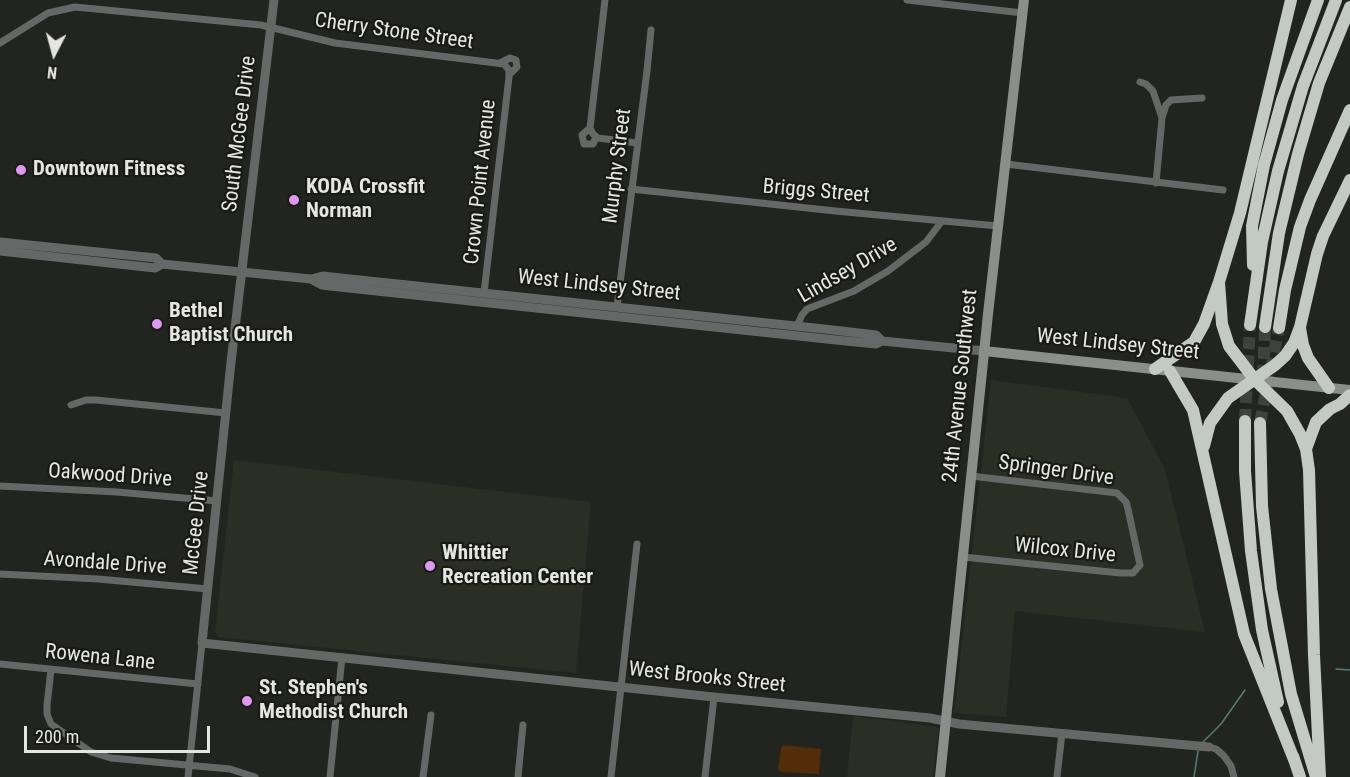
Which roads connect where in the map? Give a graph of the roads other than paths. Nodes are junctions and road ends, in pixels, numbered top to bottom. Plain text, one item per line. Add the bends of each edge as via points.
1 (274, 0) edge
2 (605, 0) edge
3 (907, 0) edge
4 (1024, 0) edge
5 (1291, 0) edge
6 (1318, 0) edge
7 (1336, 0) edge
8 (1350, 7) edge
9 (1023, 13) junction
10 (271, 29) junction
11 (651, 30) dead end
12 (0, 43) edge
13 (503, 64) junction
14 (509, 75) junction
15 (1140, 82) dead end
16 (1202, 98) dead end
17 (1350, 110) edge
18 (1162, 118) junction
19 (590, 128) junction
20 (596, 137) junction
21 (637, 143) junction
22 (1006, 164) junction
23 (1350, 180) edge
24 (1156, 183) junction
25 (631, 189) junction
26 (1223, 190) dead end
27 (942, 221) junction
28 (998, 226) junction
29 (0, 242) edge
30 (0, 251) edge
31 (162, 264) junction
32 (242, 272) junction
33 (1219, 282) junction
34 (429, 292) junction
35 (484, 293) junction
36 (1254, 293) junction
37 (613, 310) junction
38 (1250, 324) tunnel mouth
39 (1265, 327) tunnel mouth
40 (1300, 327) junction
41 (1279, 328) tunnel mouth
42 (796, 331) junction
43 (984, 351) junction
44 (1155, 369) junction
45 (1170, 371) junction
46 (1255, 380) junction
47 (1329, 388) junction
48 (1350, 390) edge
49 (1350, 395) edge
50 (71, 405) dead end
51 (226, 413) junction
52 (1245, 421) tunnel mouth
53 (1260, 423) tunnel mouth
54 (1306, 449) junction
55 (1203, 450) junction
56 (971, 476) junction
57 (0, 486) edge
58 (217, 501) junction
59 (1128, 509) joint
60 (636, 544) dead end
61 (963, 557) junction
62 (0, 574) edge
63 (208, 589) junction
64 (202, 643) junction
65 (342, 657) junction
66 (0, 664) edge
67 (51, 670) junction
68 (198, 684) junction
69 (621, 687) junction
70 (714, 697) junction
71 (430, 716) dead end
72 (946, 722) junction
73 (523, 725) dead end
74 (1062, 733) junction
75 (1209, 747) joint
76 (1295, 762) junction
77 (189, 766) junction
78 (188, 777) edge
79 (255, 777) edge
80 (330, 777) edge
81 (423, 777) edge
82 (518, 777) edge
83 (611, 777) edge
84 (705, 777) edge
85 (940, 777) edge
86 (1058, 777) edge
87 (1234, 777) edge
88 (1300, 777) edge
89 (1318, 777) edge

1 - 10 street, South McGee Drive
2 - 19 street
3 - 9 street
4 - 9 main road, 24th Avenue Southwest
5 - 33 highway via 1240,213
6 - 36 highway via 1282,100 1264,165 1252,226
7 - 36 highway via 1288,131
8 - 39 highway via 1298,154 1279,233
9 - 22 main road, 24th Avenue Southwest
10 - 12 street, Cherry Stone Street via 75,7 48,13
10 - 13 street, Cherry Stone Street via 335,43
10 - 32 street, South McGee Drive
11 - 21 street, Murphy Street
13 - 14 street, Crown Point Avenue
13 - 14 street, Crown Point Avenue via 510,58 516,60 517,67
14 - 35 street, Crown Point Avenue
15 - 18 street via 1153,92
16 - 18 street via 1171,100
17 - 41 highway via 1300,227
18 - 24 street
19 - 20 street
19 - 20 street via 582,135 584,144 593,144
20 - 21 street
21 - 25 street, Murphy Street
22 - 24 street
22 - 28 main road, 24th Avenue Southwest
23 - 40 highway via 1323,236
24 - 26 street
25 - 27 street, Briggs Street
25 - 37 street, Murphy Street
27 - 28 street, Briggs Street
27 - 42 street, Lindsey Drive via 926,242 888,271 854,291 807,309
28 - 43 main road, 24th Avenue Southwest
29 - 31 street, West Lindsey Street via 156,258
30 - 31 street, West Lindsey Street via 155,268
31 - 32 street, West Lindsey Street
32 - 34 street, West Lindsey Street via 310,279 322,285
32 - 51 street, McGee Drive
33 - 44 highway via 1194,342
33 - 46 highway via 1225,336 1235,356
34 - 35 street, West Lindsey Street
34 - 37 street, West Lindsey Street
35 - 37 street, West Lindsey Street
36 - 38 highway
37 - 42 street, West Lindsey Street
40 - 46 highway via 1285,356
40 - 47 highway via 1308,358
42 - 43 street, West Lindsey Street via 876,344 882,341
43 - 44 main road, West Lindsey Street
43 - 56 main road, 24th Avenue Southwest
44 - 45 main road, West Lindsey Street
45 - 46 main road, West Lindsey Street
45 - 55 highway via 1191,404
46 - 47 main road, West Lindsey Street
46 - 54 highway via 1287,411
46 - 55 highway via 1228,398 1215,415
47 - 48 main road, West Lindsey Street
49 - 54 highway via 1316,422
50 - 51 street via 96,400
51 - 58 street, McGee Drive
52 - 76 highway via 1256,595 1271,674
53 - 89 highway via 1270,590 1291,694
54 - 89 highway
55 - 76 highway via 1244,634
56 - 59 street, Springer Drive via 1113,492 1121,496
56 - 61 main road, 24th Avenue Southwest
57 - 58 street, Oakwood Drive
58 - 63 street, McGee Drive
59 - 61 street, Wilcox Drive via 1140,561 1133,573
60 - 69 street
61 - 72 main road, 24th Avenue Southwest
62 - 63 street, Avondale Drive
63 - 64 street, McGee Drive
64 - 65 street, West Brooks Street
64 - 68 street, McGee Drive
65 - 69 street, West Brooks Street
65 - 80 street
66 - 67 street, Rowena Lane
67 - 68 street, Rowena Lane
67 - 77 street via 49,719 77,744 103,757
68 - 77 street, McGee Drive
69 - 70 street, West Brooks Street
69 - 83 street
70 - 72 street, West Brooks Street
70 - 84 street
71 - 81 street
72 - 74 street, West Brooks Street
72 - 85 main road, 24th Avenue Southwest
73 - 82 street
74 - 75 street, West Brooks Street
74 - 86 street
75 - 87 street via 1224,756
76 - 88 highway
77 - 78 street, McGee Drive
77 - 79 street via 230,769

